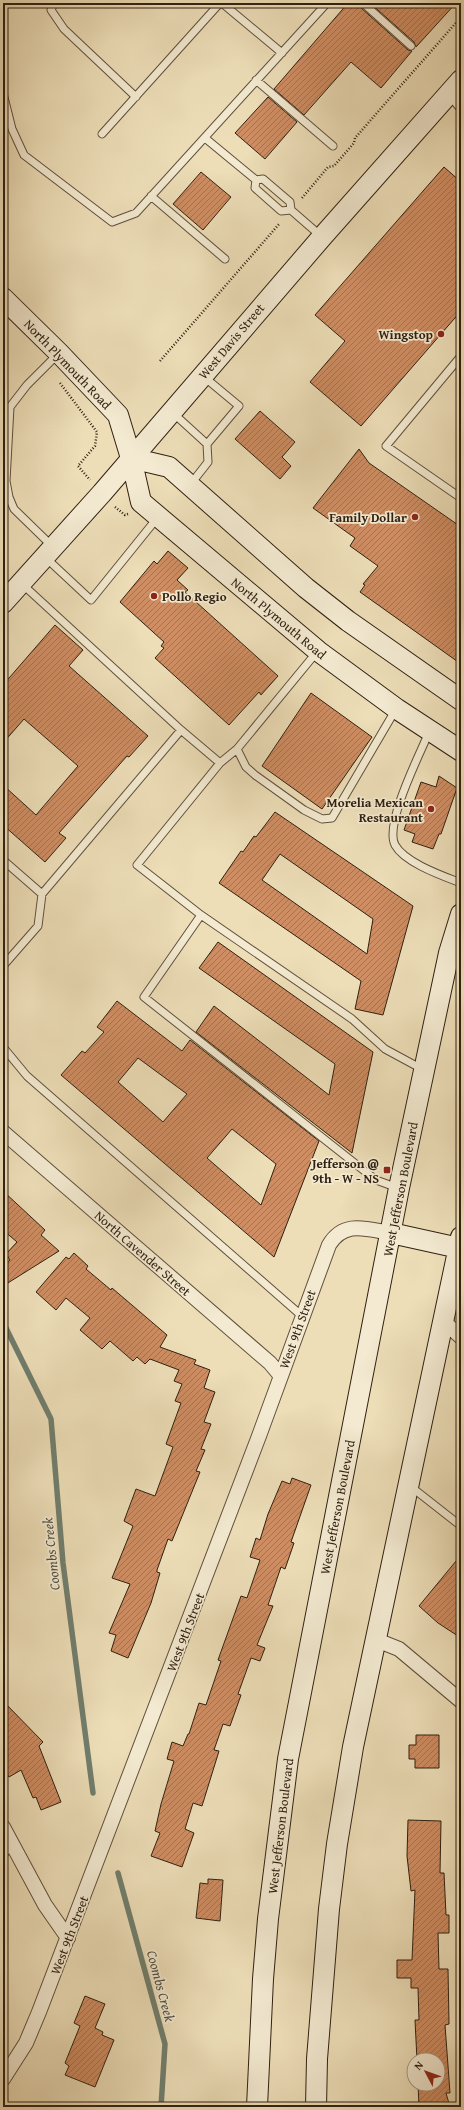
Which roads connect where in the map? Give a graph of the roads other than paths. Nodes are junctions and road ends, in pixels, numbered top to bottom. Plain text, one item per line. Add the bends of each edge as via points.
1 (54, 3) edge
2 (221, 3) edge
3 (327, 3) edge
4 (363, 3) edge
5 (412, 46) dead end
6 (282, 53) junction
7 (256, 80) junction
8 (458, 92) edge
9 (3, 93) edge
10 (136, 97) junction
11 (102, 134) dead end
12 (205, 138) junction
13 (333, 146) dead end
14 (256, 180) junction
15 (151, 196) junction
16 (291, 210) junction
17 (322, 237) junction
18 (225, 259) dead end
19 (3, 298) edge
20 (59, 353) junction
21 (461, 356) edge
22 (202, 375) junction
23 (172, 412) junction
24 (207, 444) junction
25 (131, 458) junction
26 (190, 485) junction
27 (461, 498) edge
28 (158, 516) junction
29 (49, 552) junction
30 (21, 583) junction
31 (3, 604) edge
32 (318, 651) junction
33 (461, 700) edge
34 (396, 709) junction
35 (181, 730) junction
36 (430, 730) junction
37 (236, 749) junction
38 (461, 751) edge
39 (220, 763) junction
40 (3, 860) edge
41 (461, 883) edge
42 (42, 894) junction
43 (461, 914) edge
44 (201, 915) junction
45 (3, 966) edge
46 (3, 1048) edge
47 (424, 1070) junction
48 (3, 1132) edge
49 (399, 1188) junction
50 (391, 1233) junction
51 (460, 1242) edge
52 (302, 1316) junction
53 (443, 1321) junction
54 (461, 1337) edge
55 (280, 1375) junction
56 (408, 1485) junction
57 (461, 1526) edge
58 (374, 1639) junction
59 (461, 1701) edge
60 (3, 1827) edge
61 (7, 1850) edge
62 (68, 1938) junction
63 (3, 2079) edge
64 (257, 2107) edge
65 (316, 2107) edge

1 - 10 lane via 51,10 64,29
2 - 6 lane
2 - 10 lane
3 - 6 lane
4 - 5 lane
6 - 7 lane
7 - 12 lane
7 - 13 lane
8 - 17 main road, West Davis Street
9 - 15 lane via 12,129 24,155 112,222 136,213
10 - 11 lane
12 - 14 lane
12 - 15 lane
14 - 16 lane via 263,179 290,202
14 - 16 lane via 255,188 281,211
15 - 18 lane
16 - 17 lane
17 - 22 main road, West Davis Street
19 - 20 main road, North Plymouth Road
20 - 25 main road, North Plymouth Road via 118,415
20 - 29 lane via 26,385 10,406 6,481 14,509
21 - 27 lane via 386,446
22 - 23 main road, West Davis Street
22 - 24 lane via 239,406
23 - 24 lane
23 - 25 main road, West Davis Street
24 - 26 lane via 208,462
25 - 26 main road via 169,467
25 - 28 main road, North Plymouth Road via 141,502
25 - 29 main road, West Davis Street
26 - 33 main road via 318,598
28 - 29 lane via 91,600
28 - 32 main road, North Plymouth Road
29 - 30 main road, West Davis Street
30 - 31 main road, West Davis Street
30 - 35 lane
32 - 34 main road, North Plymouth Road
32 - 37 lane
34 - 36 main road, North Plymouth Road
34 - 37 lane via 332,818 322,819 304,810 255,775 246,767
35 - 39 lane
35 - 42 lane
36 - 38 main road, North Plymouth Road
36 - 41 lane via 405,784 392,833 395,845 406,857
37 - 39 lane
39 - 44 lane via 137,865
40 - 42 lane
42 - 45 lane via 38,926
43 - 47 main road, West Jefferson Boulevard via 449,953
44 - 47 lane via 352,1019 385,1049
44 - 49 lane via 144,997 376,1180
46 - 52 lane via 27,1076
47 - 49 main road, West Jefferson Boulevard
48 - 55 street, North Cavender Street via 264,1358
49 - 50 main road, West Jefferson Boulevard
50 - 51 main road
50 - 52 street, West 9th Street via 347,1228 335,1235
50 - 64 main road, West Jefferson Boulevard via 288,1759 267,1926
51 - 53 main road
52 - 55 street, West 9th Street
53 - 54 street
53 - 56 main road
55 - 62 street, West 9th Street
56 - 57 lane
56 - 58 main road
58 - 59 street via 399,1649
58 - 65 main road via 337,1844 322,1989
60 - 61 street
61 - 62 street
62 - 63 street, West 9th Street via 26,2043

